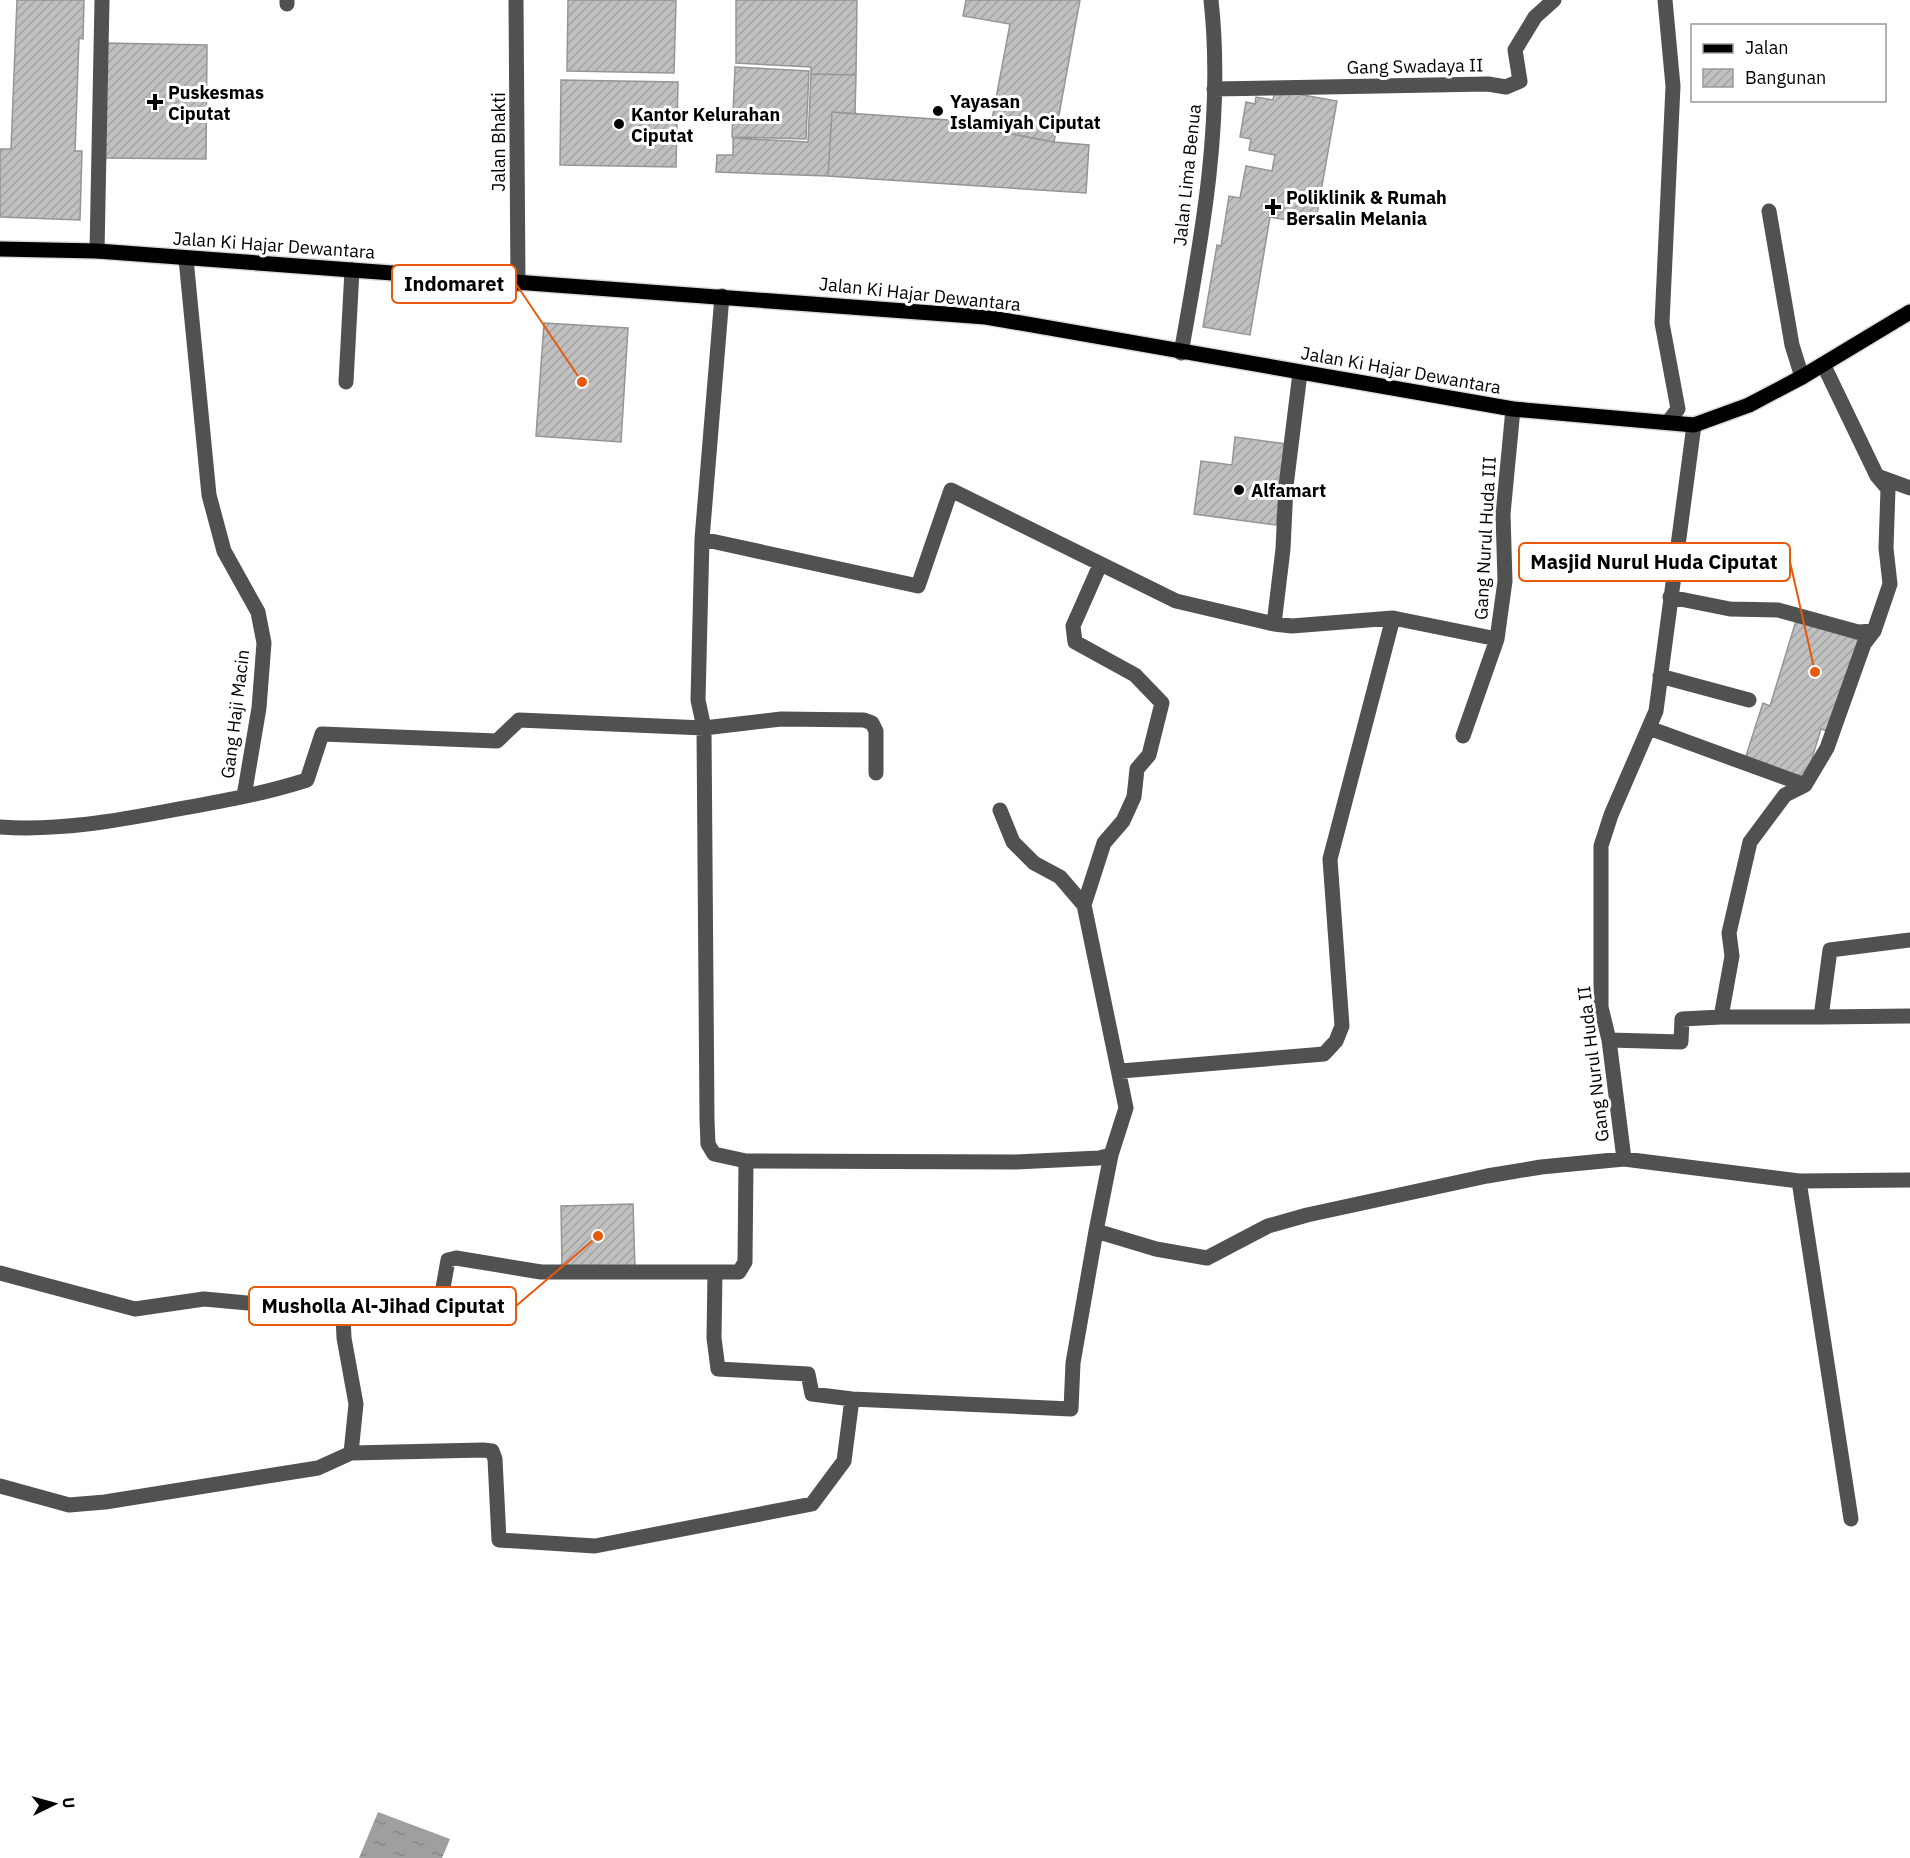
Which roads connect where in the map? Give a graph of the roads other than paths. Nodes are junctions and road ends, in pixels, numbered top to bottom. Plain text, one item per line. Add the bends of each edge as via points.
1 (102, 0) edge
2 (516, 0) edge
3 (1210, 0) edge
4 (1554, 0) edge
5 (1665, 0) edge
6 (1214, 89) junction
7 (1768, 211) dead end
8 (0, 249) edge
9 (97, 251) junction
10 (186, 259) junction
11 (352, 270) junction
12 (518, 284) junction
13 (722, 296) junction
14 (1910, 312) edge
15 (1181, 352) junction
16 (1824, 366) junction
17 (1300, 373) junction
18 (1802, 377) junction
19 (346, 382) dead end
20 (1513, 409) junction
21 (1668, 422) junction
22 (1694, 425) junction
23 (1877, 476) junction
24 (1910, 488) edge
25 (702, 539) junction
26 (1100, 565) junction
27 (1670, 597) junction
28 (1393, 618) junction
29 (1274, 624) junction
30 (1869, 638) junction
31 (1497, 639) junction
32 (1660, 676) junction
33 (1749, 700) dead end
34 (704, 728) junction
35 (1648, 729) junction
36 (1463, 736) dead end
37 (876, 773) dead end
38 (1805, 785) junction
39 (244, 796) junction
40 (1000, 810) dead end
41 (0, 826) edge
42 (1084, 905) junction
43 (1910, 940) edge
44 (1910, 1016) edge
45 (1721, 1017) junction
46 (1821, 1017) junction
47 (1609, 1040) junction
48 (1120, 1071) junction
49 (1111, 1155) junction
50 (1624, 1159) junction
51 (746, 1161) junction
52 (1910, 1180) edge
53 (1799, 1181) junction
54 (1096, 1231) junction
55 (715, 1272) junction
56 (0, 1273) edge
57 (343, 1316) junction
58 (852, 1399) junction
59 (351, 1453) junction
60 (0, 1486) edge
61 (1851, 1519) dead end

1 - 9 street
2 - 12 street, Jalan Bhakti
3 - 6 street, Jalan Lima Benua via 1215,38
4 - 6 street, Gang Swadaya II via 1535,17 1515,50 1520,81 1506,87 1488,84
5 - 21 street via 1673,86 1662,323 1678,409
6 - 15 street, Jalan Lima Benua via 1205,220
7 - 18 street via 1792,345
8 - 9 main road, Jalan Ki Hajar Dewantara
9 - 10 main road, Jalan Ki Hajar Dewantara
10 - 11 main road, Jalan Ki Hajar Dewantara
10 - 39 street, Gang Haji Macin via 209,495 224,551 258,612 264,643 259,708
11 - 12 main road, Jalan Ki Hajar Dewantara
11 - 19 street
12 - 13 main road, Jalan Ki Hajar Dewantara
13 - 15 main road, Jalan Ki Hajar Dewantara via 986,317
13 - 25 street
14 - 16 main road, Jalan Ki Hajar Dewantara
15 - 17 main road, Jalan Ki Hajar Dewantara
16 - 18 main road, Jalan Ki Hajar Dewantara
16 - 23 street
17 - 20 main road, Jalan Ki Hajar Dewantara
17 - 29 street
18 - 22 main road, Jalan Ki Hajar Dewantara via 1749,405
20 - 21 main road, Jalan Ki Hajar Dewantara
20 - 31 street, Gang Nurul Huda III via 1503,514 1505,581
21 - 22 main road, Jalan Ki Hajar Dewantara
22 - 27 street, Gang Nurul Huda II
23 - 24 street
23 - 30 street via 1888,489 1886,548 1890,584
25 - 26 street via 918,586 951,490
25 - 34 street via 699,700
26 - 29 street via 1176,601
26 - 42 street via 1073,626 1076,642 1135,675 1162,703 1149,755 1137,769 1134,797 1123,821 1104,843
27 - 30 street via 1730,609 1778,610
27 - 32 street, Gang Nurul Huda II
28 - 29 street
28 - 31 street
28 - 48 street via 1330,860 1341,1026 1336,1041 1324,1054
30 - 38 street via 1827,748
31 - 36 street, Gang Nurul Huda III
32 - 33 street
32 - 35 street, Gang Nurul Huda II via 1656,711
34 - 37 street via 781,719 864,720 872,723 876,731
34 - 39 street via 519,720 497,741 322,734 307,780
34 - 51 street via 708,1144 714,1154
35 - 38 street
35 - 47 street, Gang Nurul Huda II via 1601,846 1601,1007
38 - 45 street via 1785,795 1750,842 1729,933 1732,956
39 - 41 street, Gang Haji Macin via 95,824 34,829
40 - 42 street via 1013,842 1034,863 1060,878
42 - 48 street
43 - 46 street via 1830,950
44 - 46 street
45 - 46 street
45 - 47 street via 1682,1019 1681,1042
47 - 50 street, Gang Nurul Huda II
48 - 49 street via 1126,1108
49 - 51 street via 1015,1162
49 - 54 street
50 - 53 street, Gang Nurul Huda II
50 - 54 street via 1498,1174 1307,1215 1268,1226 1207,1257 1156,1249
51 - 55 street via 745,1262 739,1272
52 - 53 street, Gang Nurul Huda II
53 - 61 street
54 - 58 street via 1073,1363 1071,1409
55 - 57 street via 541,1272 456,1258 448,1260 439,1310
55 - 58 street via 714,1338 718,1369 808,1374 812,1394
56 - 57 street via 135,1309 204,1299 333,1311
57 - 59 street via 356,1404
58 - 59 street via 844,1461 812,1504 595,1546 499,1540 492,1451
59 - 60 street via 318,1468 105,1502 69,1505

